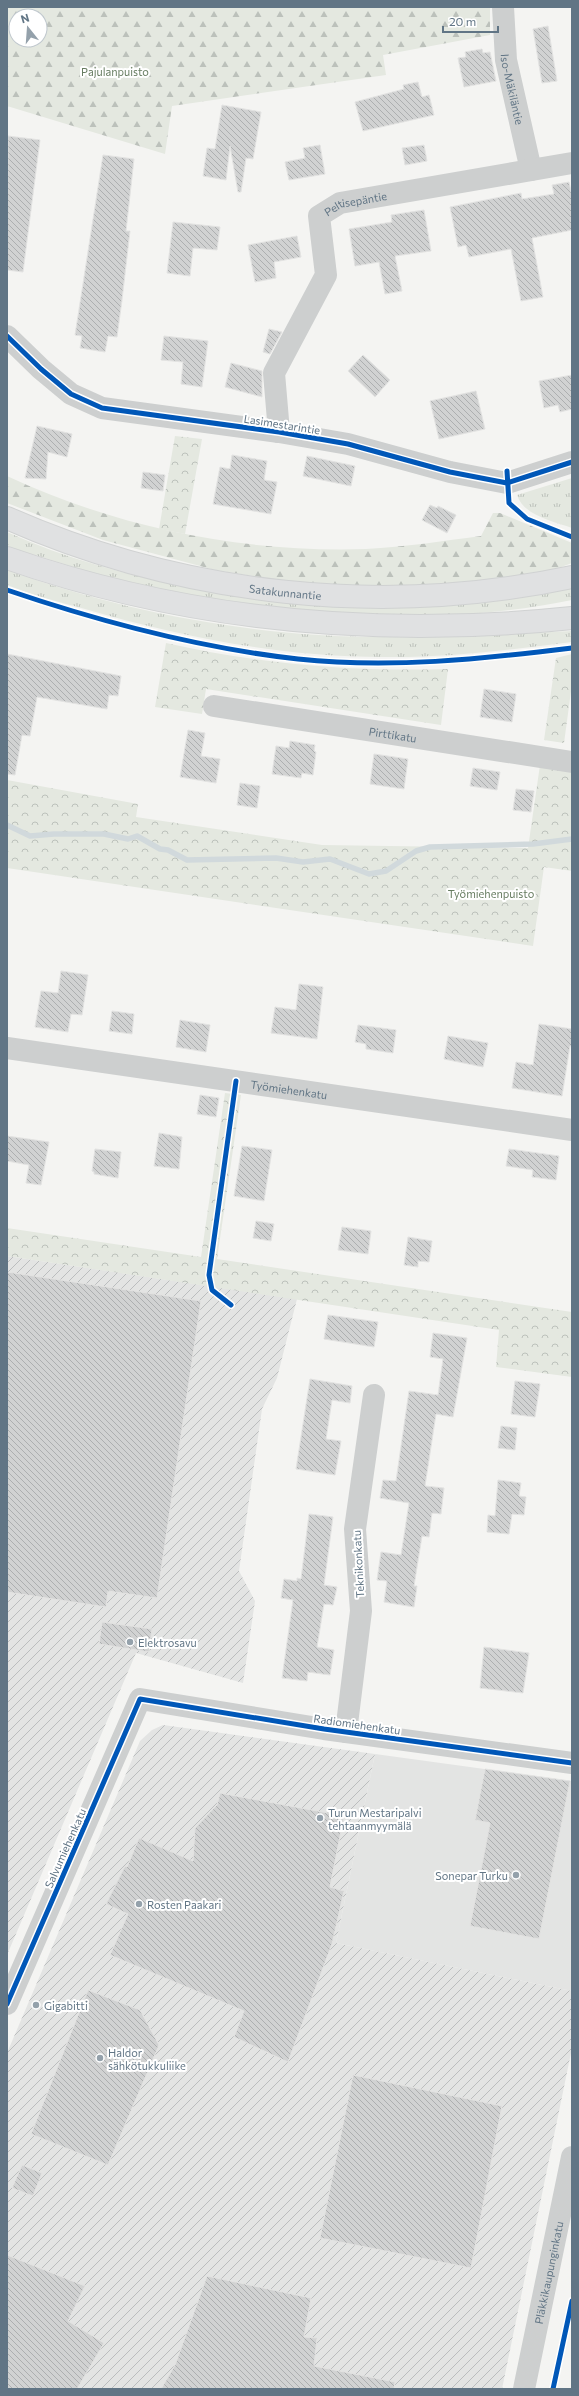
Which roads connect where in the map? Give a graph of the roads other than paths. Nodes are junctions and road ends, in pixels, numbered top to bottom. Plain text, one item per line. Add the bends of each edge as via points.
1 (503, 7) edge
2 (572, 163) edge
3 (531, 170) junction
4 (7, 336) edge
5 (278, 432) junction
6 (572, 462) edge
7 (7, 518) edge
8 (7, 558) edge
9 (572, 577) edge
10 (572, 618) edge
11 (214, 706) dead end
12 (572, 762) edge
13 (7, 1048) edge
14 (572, 1130) edge
15 (374, 1395) dead end
16 (140, 1699) joint
17 (346, 1732) junction
18 (572, 1763) edge
19 (7, 2004) edge
20 (572, 2157) edge
21 (524, 2389) edge

1 - 3 street, Iso-Mäkiläntie via 506,60
2 - 3 street, Peltisepäntie
3 - 5 street, Peltisepäntie via 340,203 319,216 326,275 274,373
4 - 5 street, Lasimestarintie via 40,369 71,394 102,408
5 - 6 street, Lasimestarintie via 348,444 450,472 507,483
7 - 9 main road, Satakunnantie via 43,534 131,563 215,581 302,594 383,598 444,596 504,590
8 - 10 main road via 65,577 138,596 189,607 299,622 384,627 502,624
11 - 12 street, Pirttikatu
13 - 14 street, Työmiehenkatu
15 - 17 street, Teknikonkatu via 355,1530 361,1610
16 - 17 street, Radiomiehenkatu
16 - 19 street, Salvumiehenkatu
17 - 18 street, Radiomiehenkatu
20 - 21 street, Pläkkikaupunginkatu

